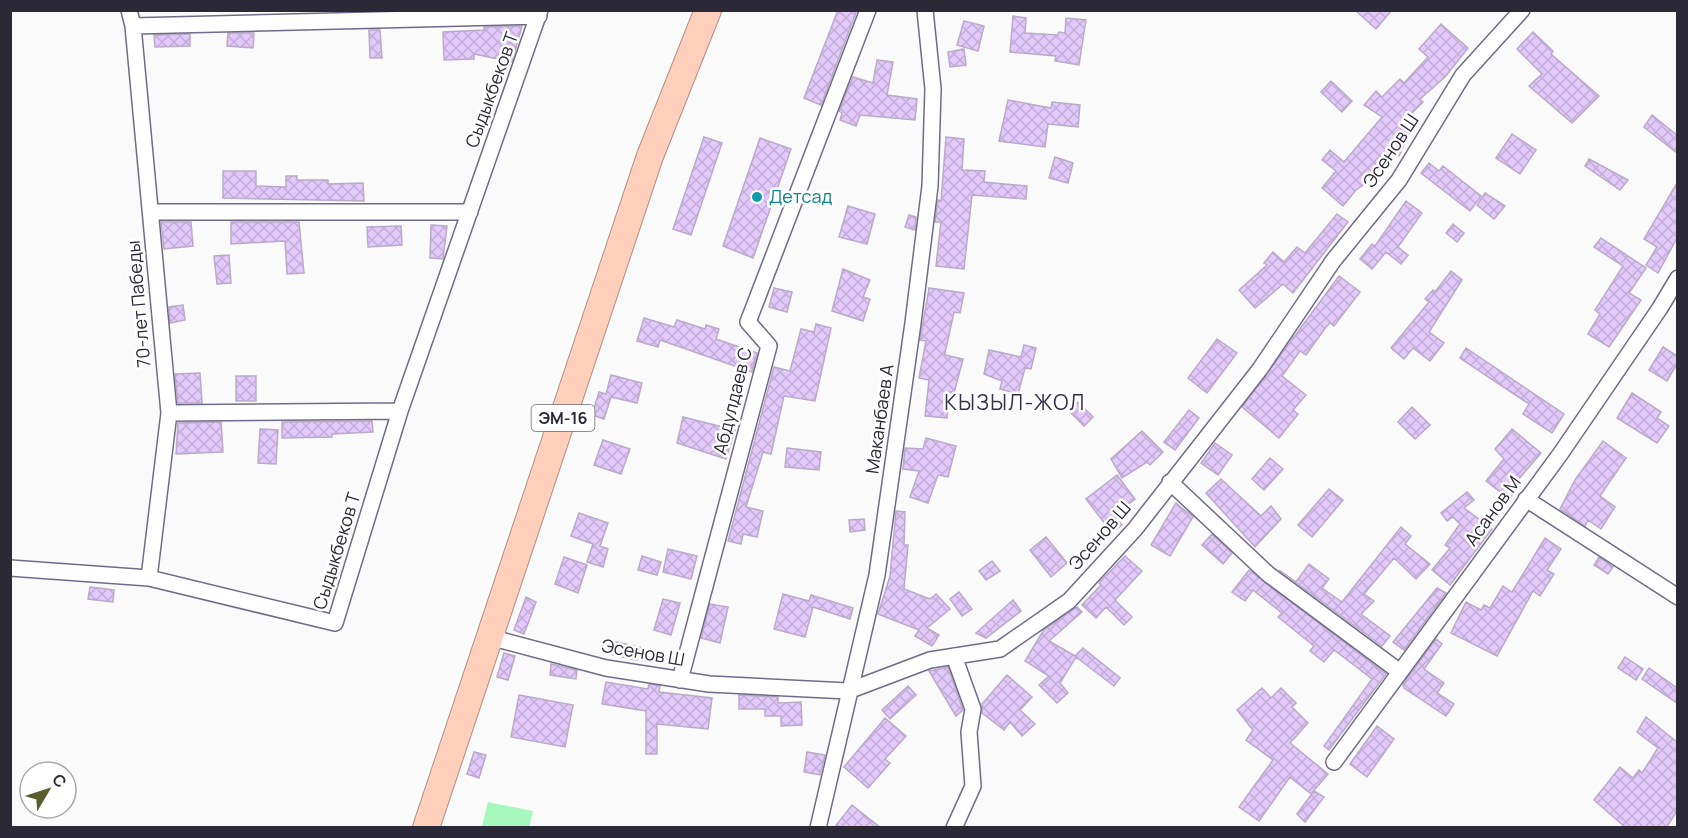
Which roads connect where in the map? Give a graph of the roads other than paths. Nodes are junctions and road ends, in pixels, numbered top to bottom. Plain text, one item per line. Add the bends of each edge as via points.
1 (129, 10) edge
2 (708, 10) edge
3 (868, 10) edge
4 (925, 10) edge
5 (1522, 10) edge
6 (539, 13) edge
7 (133, 26) junction
8 (151, 212) junction
9 (470, 212) junction
10 (1677, 278) edge
11 (400, 411) junction
12 (169, 412) junction
13 (1170, 482) junction
14 (1526, 499) junction
15 (10, 568) edge
16 (149, 578) junction
17 (1677, 597) edge
18 (489, 637) junction
19 (954, 656) junction
20 (1400, 672) junction
21 (680, 680) junction
22 (848, 691) junction
23 (1334, 762) dead end
24 (426, 828) edge
25 (818, 828) edge
26 (954, 828) edge

1 - 7 street
2 - 18 highway, ЭМ-16 via 650,156
3 - 21 street, Абдулдаев С via 748,321 769,346
4 - 22 street, Маканбаев А via 933,90 930,186 879,563
5 - 13 street, Эсенов Ш via 1463,75 1398,180 1333,261 1260,369
6 - 7 street, Сыдыкбеков Т
6 - 9 street, Сыдыкбеков Т
7 - 8 street, 70-лет Пабеды
8 - 9 street
8 - 12 street, 70-лет Пабеды
9 - 11 street, Сыдыкбеков Т
10 - 14 street, Асанов М via 1660,309
11 - 12 street
11 - 16 street, Сыдыкбеков Т via 335,623
12 - 16 street, 70-лет Пабеды
13 - 19 street, Эсенов Ш via 1135,529 1069,601 1000,649
13 - 20 street via 1268,574
14 - 17 street
14 - 20 street, Асанов М
15 - 16 street
18 - 21 street, Эсенов Ш via 606,668
18 - 24 highway, ЭМ-16
19 - 22 street, Эсенов Ш via 930,660
19 - 26 street via 973,709 969,732 973,786
20 - 23 street, Асанов М
21 - 22 street, Эсенов Ш
22 - 25 street, Маканбаев А

